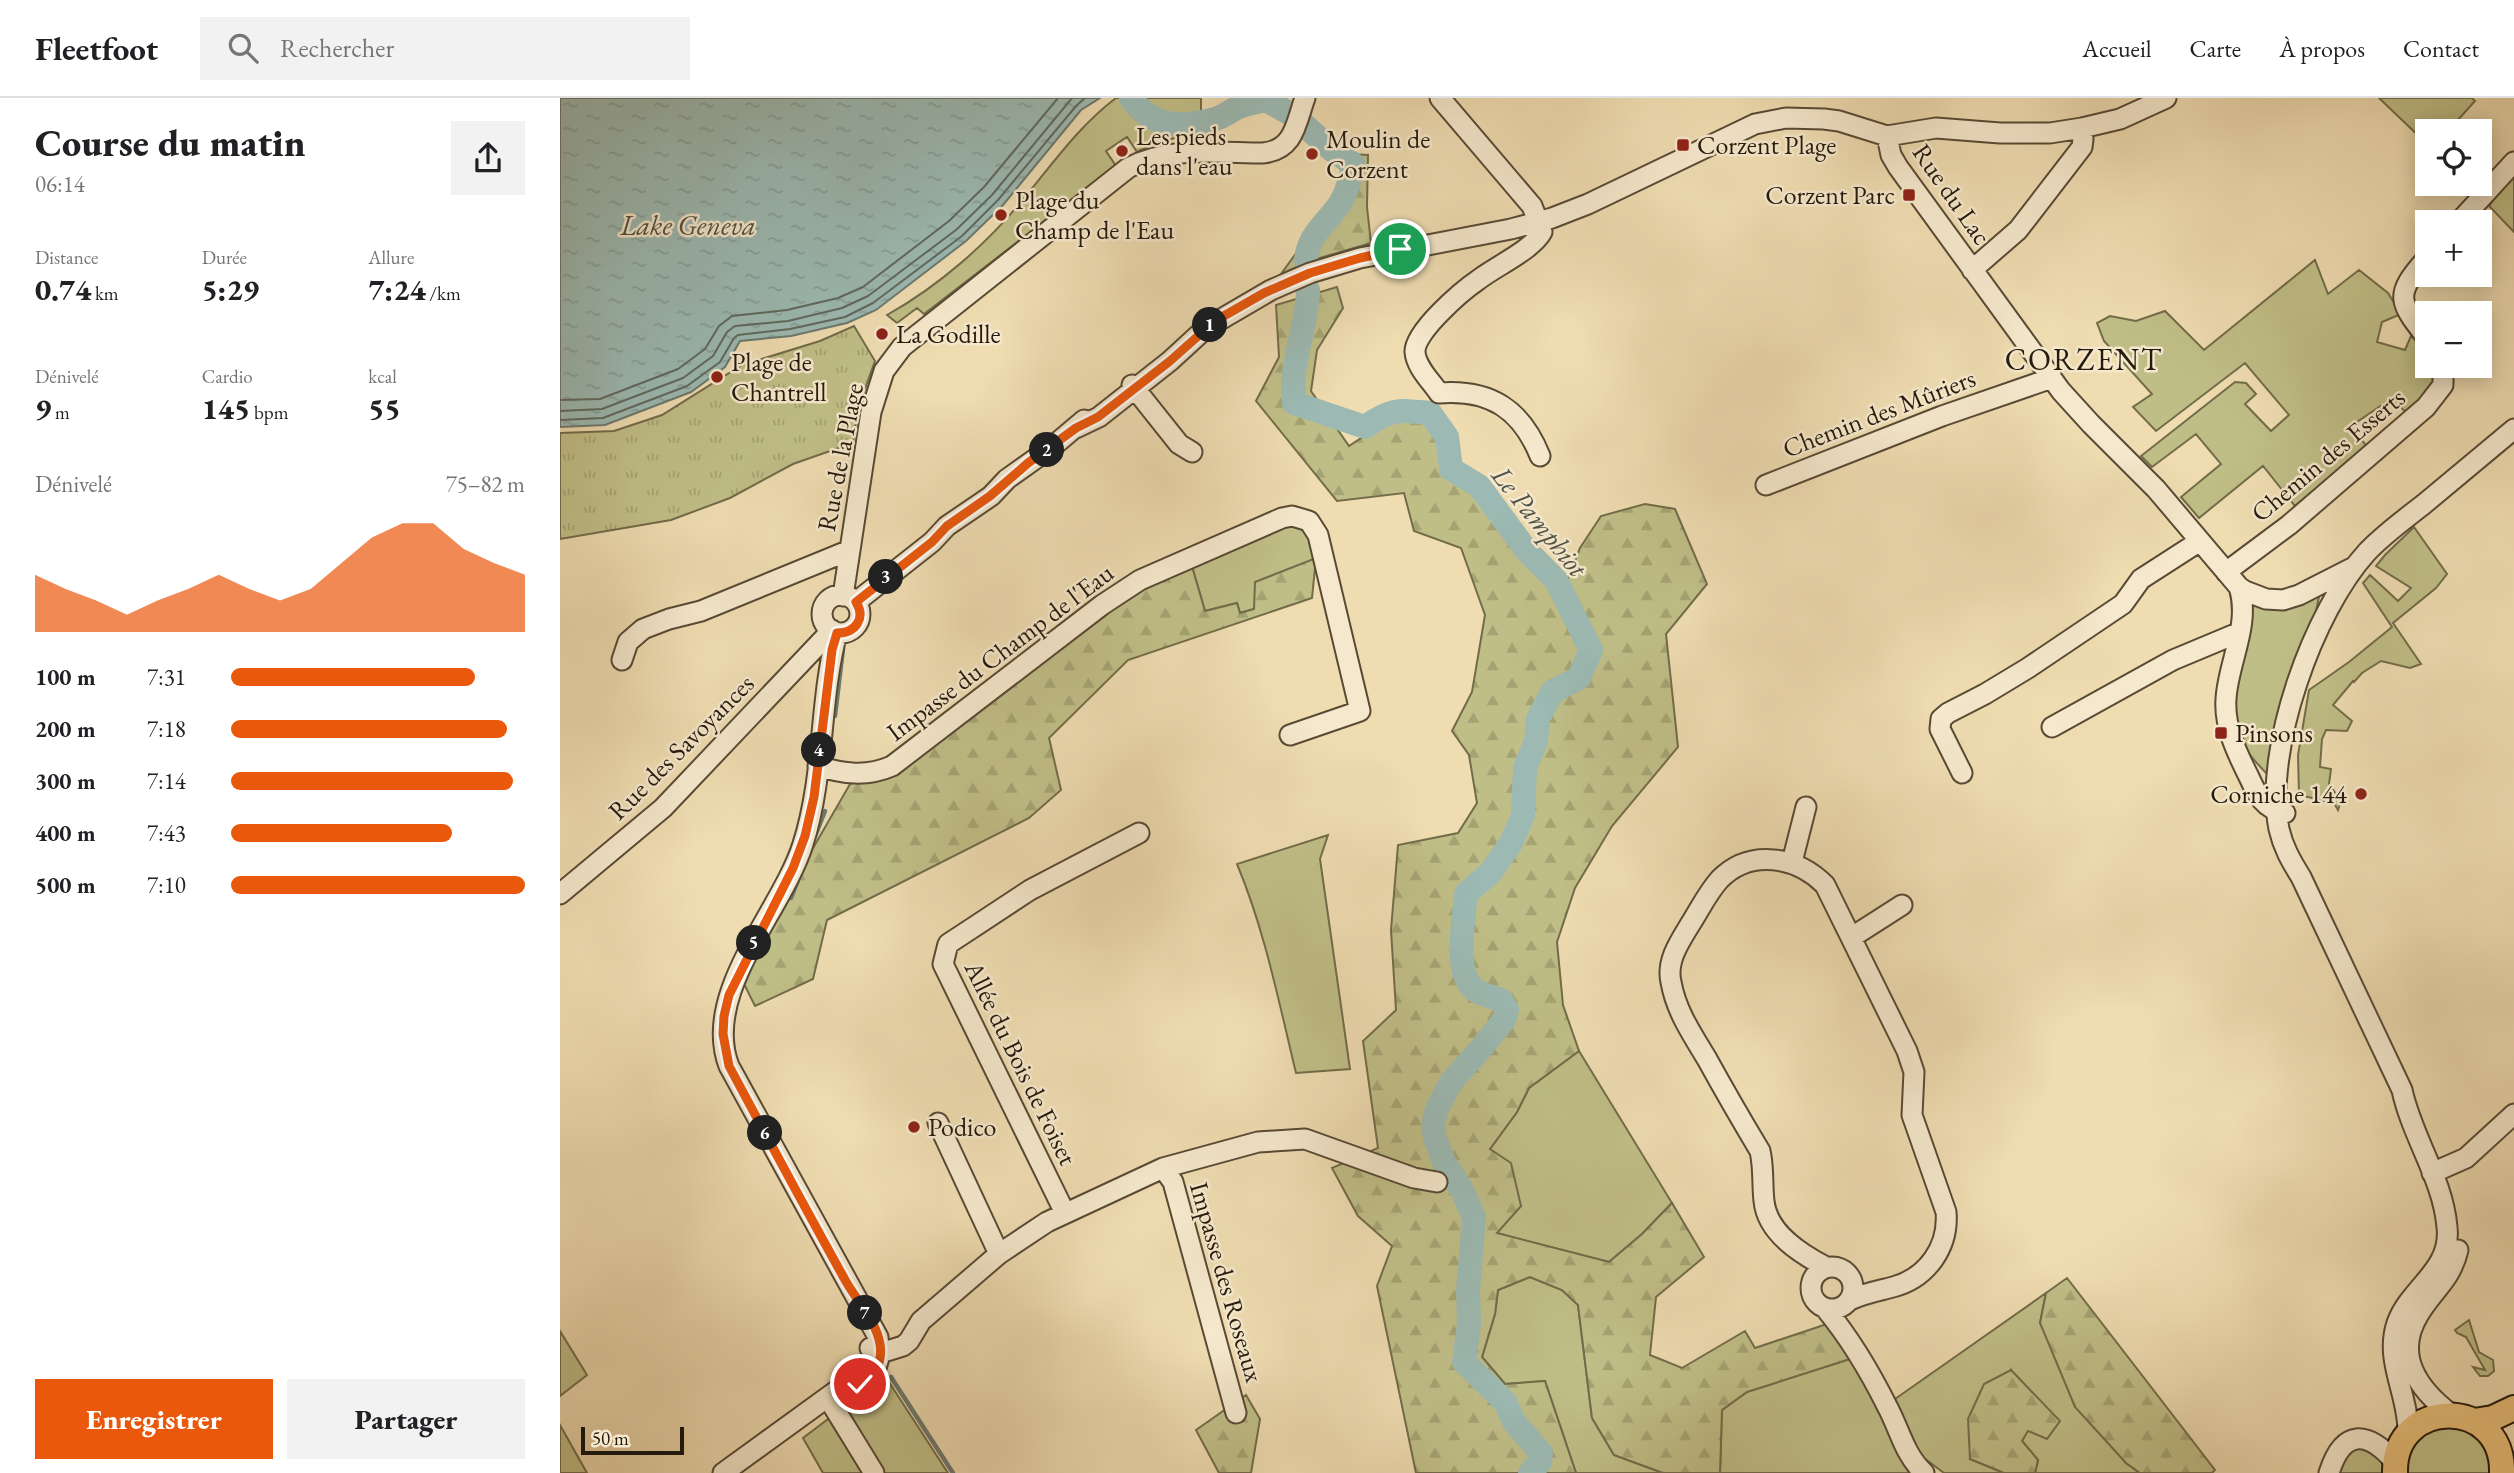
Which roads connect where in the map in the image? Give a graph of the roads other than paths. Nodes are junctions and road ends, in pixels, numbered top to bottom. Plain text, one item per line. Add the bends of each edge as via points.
1 (1305, 98) edge
2 (1440, 98) edge
3 (2164, 100) edge
4 (2082, 128) junction
5 (1887, 136) junction
6 (2514, 162) edge
7 (2470, 210) edge
8 (1540, 222) junction
9 (1972, 270) junction
10 (2415, 272) edge
11 (2415, 322) edge
12 (2052, 378) junction
13 (2443, 378) edge
14 (1134, 387) junction
15 (2514, 429) edge
16 (1192, 452) dead end
17 (1540, 456) dead end
18 (1766, 485) dead end
19 (2200, 541) junction
20 (849, 550) junction
21 (2356, 566) junction
22 (2233, 580) junction
23 (849, 599) junction
24 (834, 631) junction
25 (2240, 632) junction
26 (622, 660) dead end
27 (2052, 727) dead end
28 (1290, 735) dead end
29 (817, 766) junction
30 (1962, 773) dead end
31 (2277, 802) junction
32 (1806, 807) dead end
33 (1139, 833) dead end
34 (1791, 862) junction
35 (560, 894) edge
36 (1902, 905) dead end
37 (1852, 937) junction
38 (2514, 1114) edge
39 (939, 1124) dead end
40 (1163, 1168) junction
41 (2438, 1172) junction
42 (1437, 1182) dead end
43 (1065, 1213) junction
44 (999, 1254) junction
45 (1803, 1255) junction
46 (1826, 1267) junction
47 (1852, 1278) junction
48 (1811, 1283) junction
49 (1880, 1289) junction
50 (2423, 1296) junction
51 (1848, 1303) junction
52 (1825, 1308) junction
53 (1842, 1330) junction
54 (875, 1350) junction
55 (828, 1398) junction
56 (2514, 1408) edge
57 (1236, 1413) dead end
58 (2463, 1418) junction
59 (2408, 1433) junction
60 (2506, 1457) edge
61 (2395, 1467) edge
62 (723, 1473) edge
63 (874, 1473) edge
64 (1924, 1473) edge
65 (2329, 1473) edge

1 - 20 street, Rue de la Plage via 1298,124 1275,151 1168,155 1128,168 909,341 884,371 874,398
2 - 8 street via 1532,206
3 - 4 street via 2120,119
4 - 5 street via 2018,133 1936,128
4 - 9 street via 2082,147 2018,230
5 - 8 street, Rue du Lac via 1832,120 1762,122
5 - 9 street, Rue du Lac via 1894,161
6 - 7 street
8 - 14 street, Rue du Lac via 1335,265 1264,293 1179,344 1144,372
8 - 17 street via 1539,237 1450,304 1419,338 1415,350 1439,393 1465,391 1503,405 1531,432
9 - 12 street, Rue du Lac
10 - 11 street via 2403,300
12 - 18 street, Chemin des Mûriers
12 - 19 street, Rue du Lac
13 - 22 street, Chemin des Esserts via 2443,385 2426,407 2289,525
14 - 16 street via 1179,444
14 - 23 street, Rue du Lac via 1111,398 932,542
15 - 21 street via 2379,540
19 - 22 street, Rue du Lac
19 - 30 street via 2141,579 2123,604 1941,719 1940,729
20 - 23 street, Rue de la Plage
20 - 26 street via 701,611 643,629 628,642
21 - 22 street via 2283,600 2259,597
21 - 31 street via 2318,629 2292,706 2279,755
22 - 25 street via 2242,601
23 - 24 street via 860,614 858,624 847,632
23 - 24 street via 832,598 824,607 823,618
24 - 29 street
24 - 35 street, Rue des Savoyances via 663,808
25 - 27 street via 2173,660
25 - 31 street via 2226,708 2236,752
28 - 29 street, Impasse du Champ de l'Eau via 1360,711 1318,535 1309,521 1292,516 1140,580 892,766 851,774
29 - 54 street via 804,843 732,989 723,1034 729,1066 875,1328
31 - 41 street via 2283,846
32 - 34 street
33 - 43 street, Allée du Bois de Foiset via 1030,890 948,944 943,964
34 - 37 street via 1825,886
34 - 45 street via 1751,862 1721,879 1676,947 1670,979 1677,1009 1760,1152 1766,1213 1778,1233
36 - 37 street
37 - 49 street via 1914,1072 1913,1115 1947,1227 1936,1258 1922,1272 1895,1287
38 - 41 street via 2466,1158
39 - 44 street
40 - 42 street via 1258,1142 1305,1139
40 - 43 street
40 - 57 street, Impasse des Roseaux via 1173,1182
41 - 50 street via 2459,1224 2444,1284
43 - 44 street
44 - 54 street via 920,1321 907,1344
45 - 46 street
45 - 48 street
46 - 47 street via 1841,1268
46 - 48 street
47 - 49 street
47 - 51 street via 1854,1291
48 - 52 street via 1813,1298
49 - 51 street
50 - 58 street via 2412,1330 2410,1362 2424,1391
50 - 59 street via 2401,1314 2393,1341
51 - 52 street
51 - 53 street
52 - 53 street
53 - 64 street via 1883,1397 1903,1446
54 - 55 street via 877,1367 869,1378
55 - 62 street
55 - 63 street
56 - 58 main road via 2493,1418
58 - 59 main road via 2432,1417
58 - 60 main road via 2495,1441
59 - 61 main road via 2398,1449
61 - 65 street via 2374,1442 2359,1438 2339,1448

